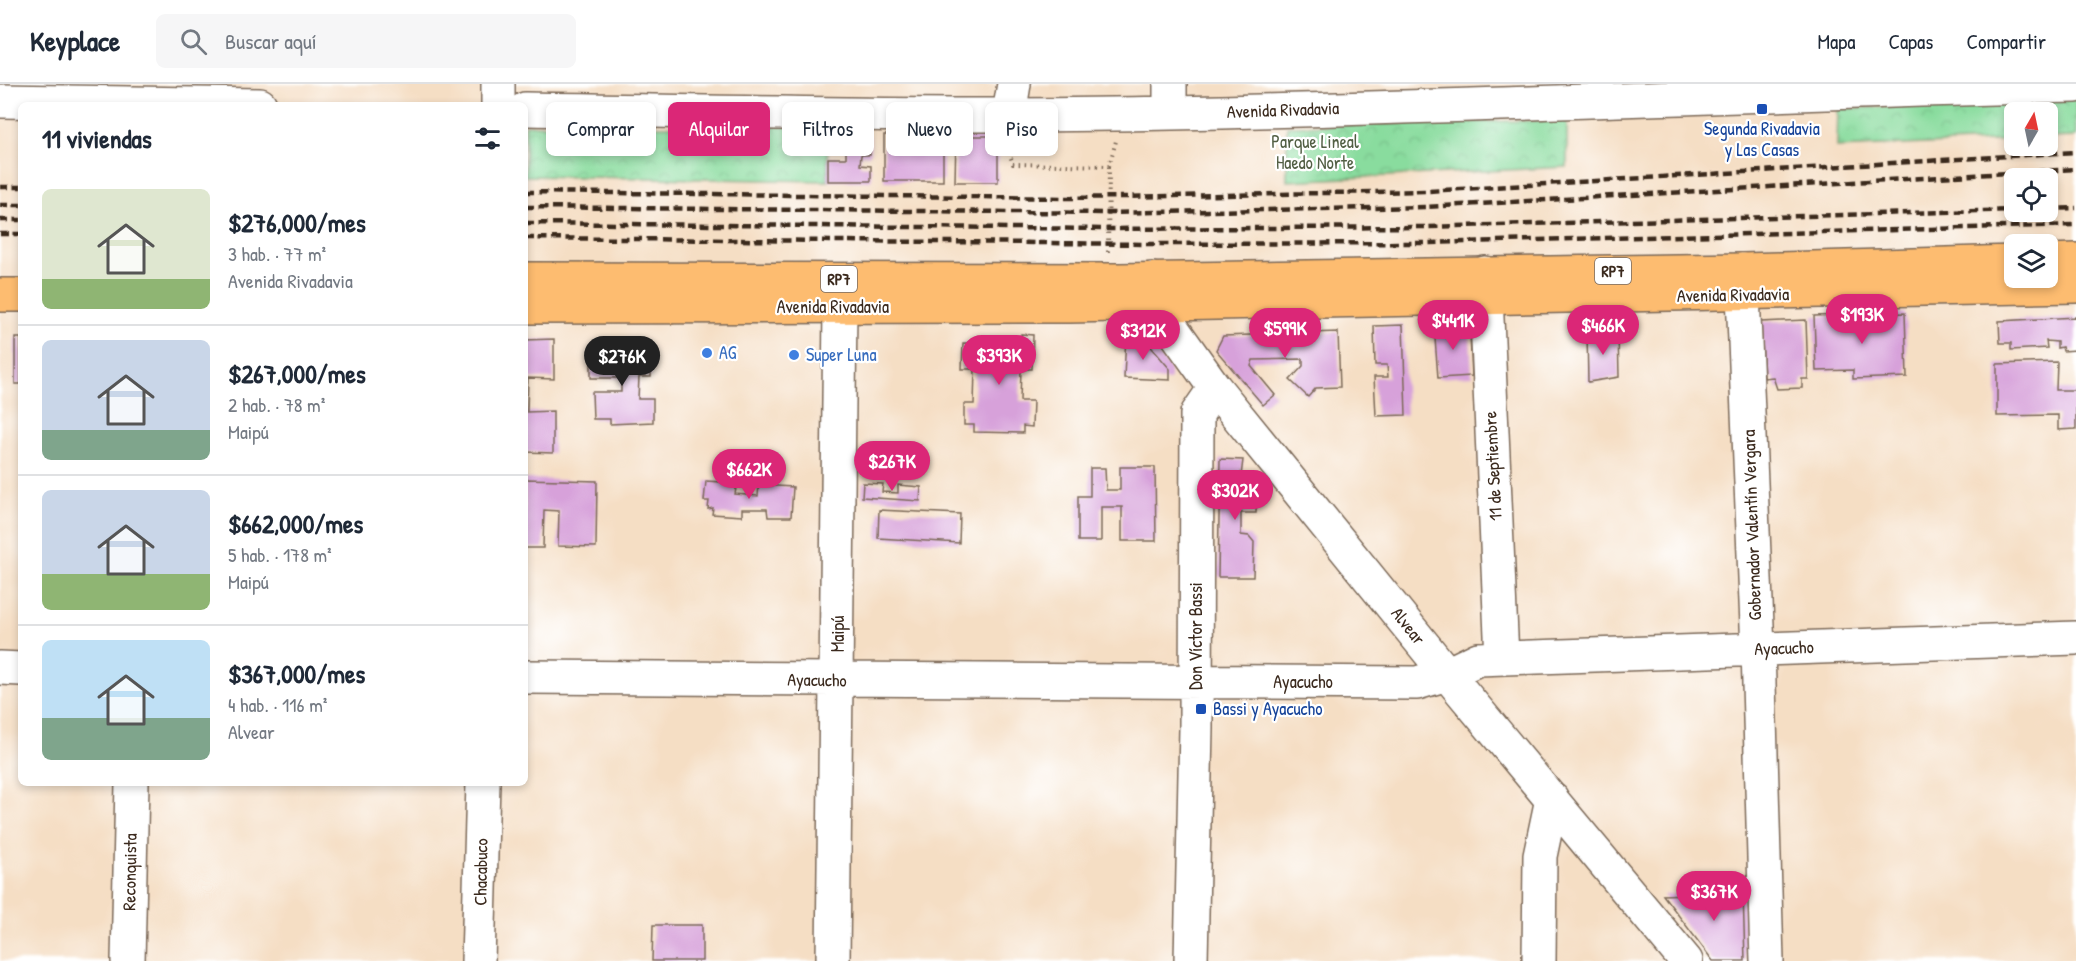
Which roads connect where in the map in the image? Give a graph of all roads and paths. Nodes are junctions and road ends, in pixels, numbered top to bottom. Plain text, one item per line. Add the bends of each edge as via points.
1 (498, 84) edge
2 (2076, 86) edge
3 (1785, 88) edge
4 (1484, 93) edge
5 (145, 94) edge
6 (1170, 99) edge
7 (0, 101) edge
8 (229, 102) edge
9 (498, 102) edge
10 (1058, 102) edge
11 (985, 104) edge
12 (528, 110) edge
13 (1118, 134) dead end
14 (1012, 156) edge
15 (1109, 166) junction
16 (1108, 260) dead end
17 (2076, 260) edge
18 (2058, 261) edge
19 (2004, 263) edge
20 (528, 279) edge
21 (1742, 282) junction
22 (2076, 286) edge
23 (1485, 287) junction
24 (1154, 292) junction
25 (0, 295) edge
26 (18, 295) edge
27 (528, 307) edge
28 (840, 307) junction
29 (1215, 388) junction
30 (2076, 638) edge
31 (1758, 649) junction
32 (1502, 658) junction
33 (0, 668) edge
34 (18, 669) edge
35 (1447, 674) junction
36 (528, 677) edge
37 (838, 680) junction
38 (1196, 682) junction
39 (132, 786) edge
40 (483, 786) edge
41 (1552, 800) junction
42 (128, 961) edge
43 (478, 961) edge
44 (833, 961) edge
45 (1191, 961) edge
46 (1539, 961) edge
47 (1686, 961) edge
48 (1767, 961) edge

1 - 9 street
2 - 3 street, Avenida Rivadavia
3 - 4 street, Avenida Rivadavia
4 - 6 street, Avenida Rivadavia
5 - 7 street
5 - 8 street
6 - 10 street, Avenida Rivadavia
11 - 12 street, Avenida Rivadavia
13 - 15 path
14 - 15 path via 1013,164
15 - 16 path
17 - 18 main road
19 - 21 main road, Avenida Rivadavia / RP7
20 - 24 main road, Avenida Rivadavia / RP7
21 - 22 main road, Avenida Rivadavia / RP7
21 - 23 main road, Avenida Rivadavia / RP7
21 - 31 street, Gobernador Valentín Vergara
23 - 24 main road, Avenida Rivadavia / RP7
23 - 32 street, 11 de Septiembre
24 - 28 main road, Avenida Rivadavia / RP7
24 - 29 street, Alvear
25 - 26 main road
27 - 28 main road, Avenida Rivadavia / RP7
28 - 37 street, Maipú
29 - 35 street, Alvear
29 - 38 street, Don Víctor Bassi via 1197,414
30 - 31 street, Ayacucho
31 - 32 street, Ayacucho
31 - 48 street, Gobernador Valentín Vergara
32 - 35 street, Ayacucho via 1467,662
33 - 34 street
35 - 38 street, Ayacucho via 1418,683
35 - 41 street, Alvear
36 - 37 street, Ayacucho
37 - 38 street, Ayacucho
37 - 44 street, Maipú
38 - 45 street, Don Víctor Bassi
39 - 42 street, Reconquista
40 - 43 street, Chacabuco
41 - 46 street via 1540,856
41 - 47 street, Alvear

